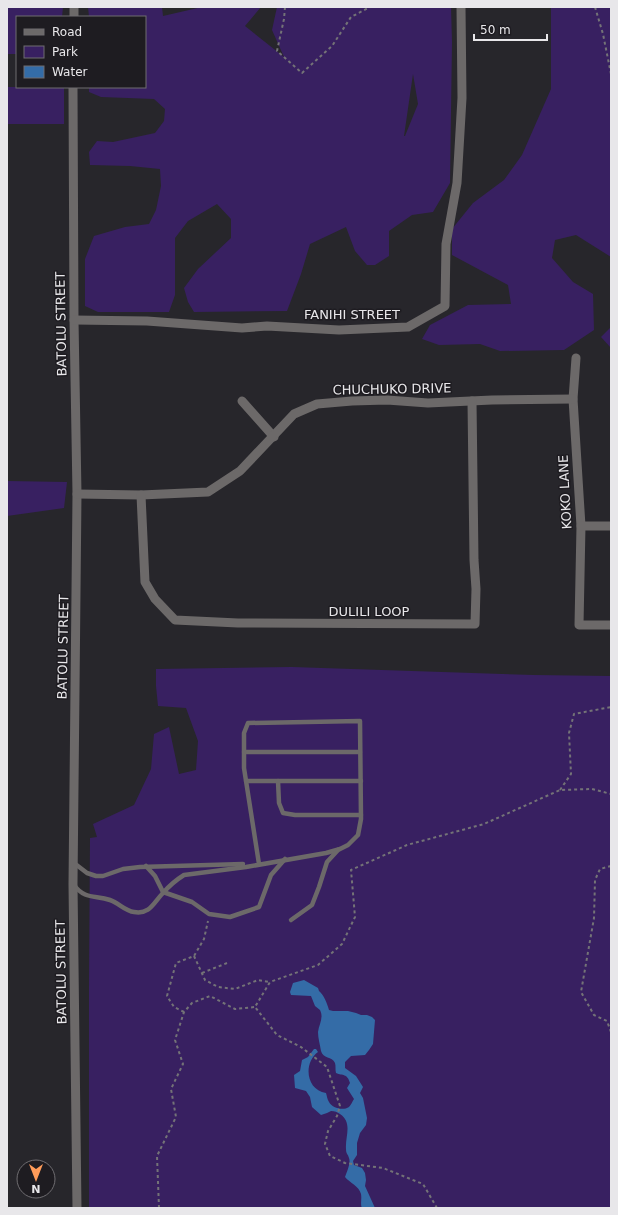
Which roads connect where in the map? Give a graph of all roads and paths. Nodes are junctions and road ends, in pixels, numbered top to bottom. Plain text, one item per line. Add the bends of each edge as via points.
1 (285, 7) edge
2 (370, 7) edge
3 (461, 7) edge
4 (596, 7) edge
5 (611, 74) edge
6 (73, 88) edge
7 (74, 320) junction
8 (576, 358) dead end
9 (573, 399) junction
10 (242, 401) dead end
11 (472, 401) junction
12 (274, 437) junction
13 (77, 494) junction
14 (141, 495) junction
15 (581, 526) junction
16 (611, 526) edge
17 (611, 625) edge
18 (611, 707) edge
19 (244, 752) junction
20 (360, 752) junction
21 (246, 781) junction
22 (278, 781) junction
23 (360, 781) junction
24 (560, 790) junction
25 (611, 794) edge
26 (361, 815) junction
27 (340, 849) junction
28 (285, 859) junction
29 (73, 862) junction
30 (265, 863) junction
31 (259, 864) junction
32 (146, 866) junction
33 (611, 866) edge
34 (73, 884) junction
35 (163, 892) junction
36 (209, 914) junction
37 (291, 920) dead end
38 (194, 956) junction
39 (227, 963) dead end
40 (202, 973) junction
41 (270, 982) junction
42 (255, 1007) junction
43 (184, 1012) junction
44 (611, 1032) edge
45 (77, 1208) edge
46 (159, 1208) edge
47 (438, 1208) edge

1 - 2 path via 277,51 302,73 332,46 351,17
3 - 7 street, FANIHI STREET via 462,98 457,184 446,244 445,306 408,327 339,330
4 - 5 path
6 - 7 street, BATOLU STREET
7 - 13 street, BATOLU STREET
8 - 9 street, KOKO LANE
9 - 11 street, CHUCHUKO DRIVE
9 - 15 street, KOKO LANE
10 - 12 street
11 - 12 street, CHUCHUKO DRIVE via 428,403 387,400 317,404 294,414
11 - 14 street, DULILI LOOP via 475,624 238,623 175,620 155,599 145,582
12 - 14 street, CHUCHUKO DRIVE via 240,472 208,492
13 - 14 street, CHUCHUKO DRIVE
13 - 29 street, BATOLU STREET
15 - 16 street
15 - 17 street, KOKO LANE via 579,625
18 - 24 path via 574,714 569,733 571,774
19 - 20 lane
19 - 20 lane via 244,733 248,723 360,721
19 - 21 lane
20 - 23 lane
21 - 22 lane
21 - 31 lane
22 - 23 lane
22 - 26 lane via 279,803 284,813
23 - 26 lane
24 - 25 path via 592,789
24 - 41 path via 484,824 407,845 351,870 355,917 342,944 318,965
26 - 27 lane via 358,835
27 - 28 lane
27 - 37 lane via 327,862 312,905
28 - 30 lane
28 - 36 lane via 271,875 259,907 230,917
29 - 32 lane via 87,873 96,876
29 - 34 street, BATOLU STREET
30 - 31 lane
30 - 35 lane via 184,875
31 - 32 lane
32 - 35 lane via 155,876
33 - 44 path via 600,868 595,880 594,918 581,992 594,1015 607,1021
34 - 35 lane via 81,894 108,899 128,911 141,913 152,907
34 - 45 street, BATOLU STREET
35 - 36 lane via 192,902
36 - 38 path via 204,940
38 - 40 path
38 - 43 path via 176,963 167,996 174,1007
39 - 40 path
40 - 41 path via 206,980 218,987 235,989 258,980
41 - 42 path
42 - 43 path via 235,1009 210,996 192,1003
42 - 47 path via 277,1035 301,1047 327,1067 340,1106 325,1144 330,1156 345,1163 383,1168 423,1184
43 - 46 path via 175,1040 183,1064 171,1089 176,1117 157,1156

